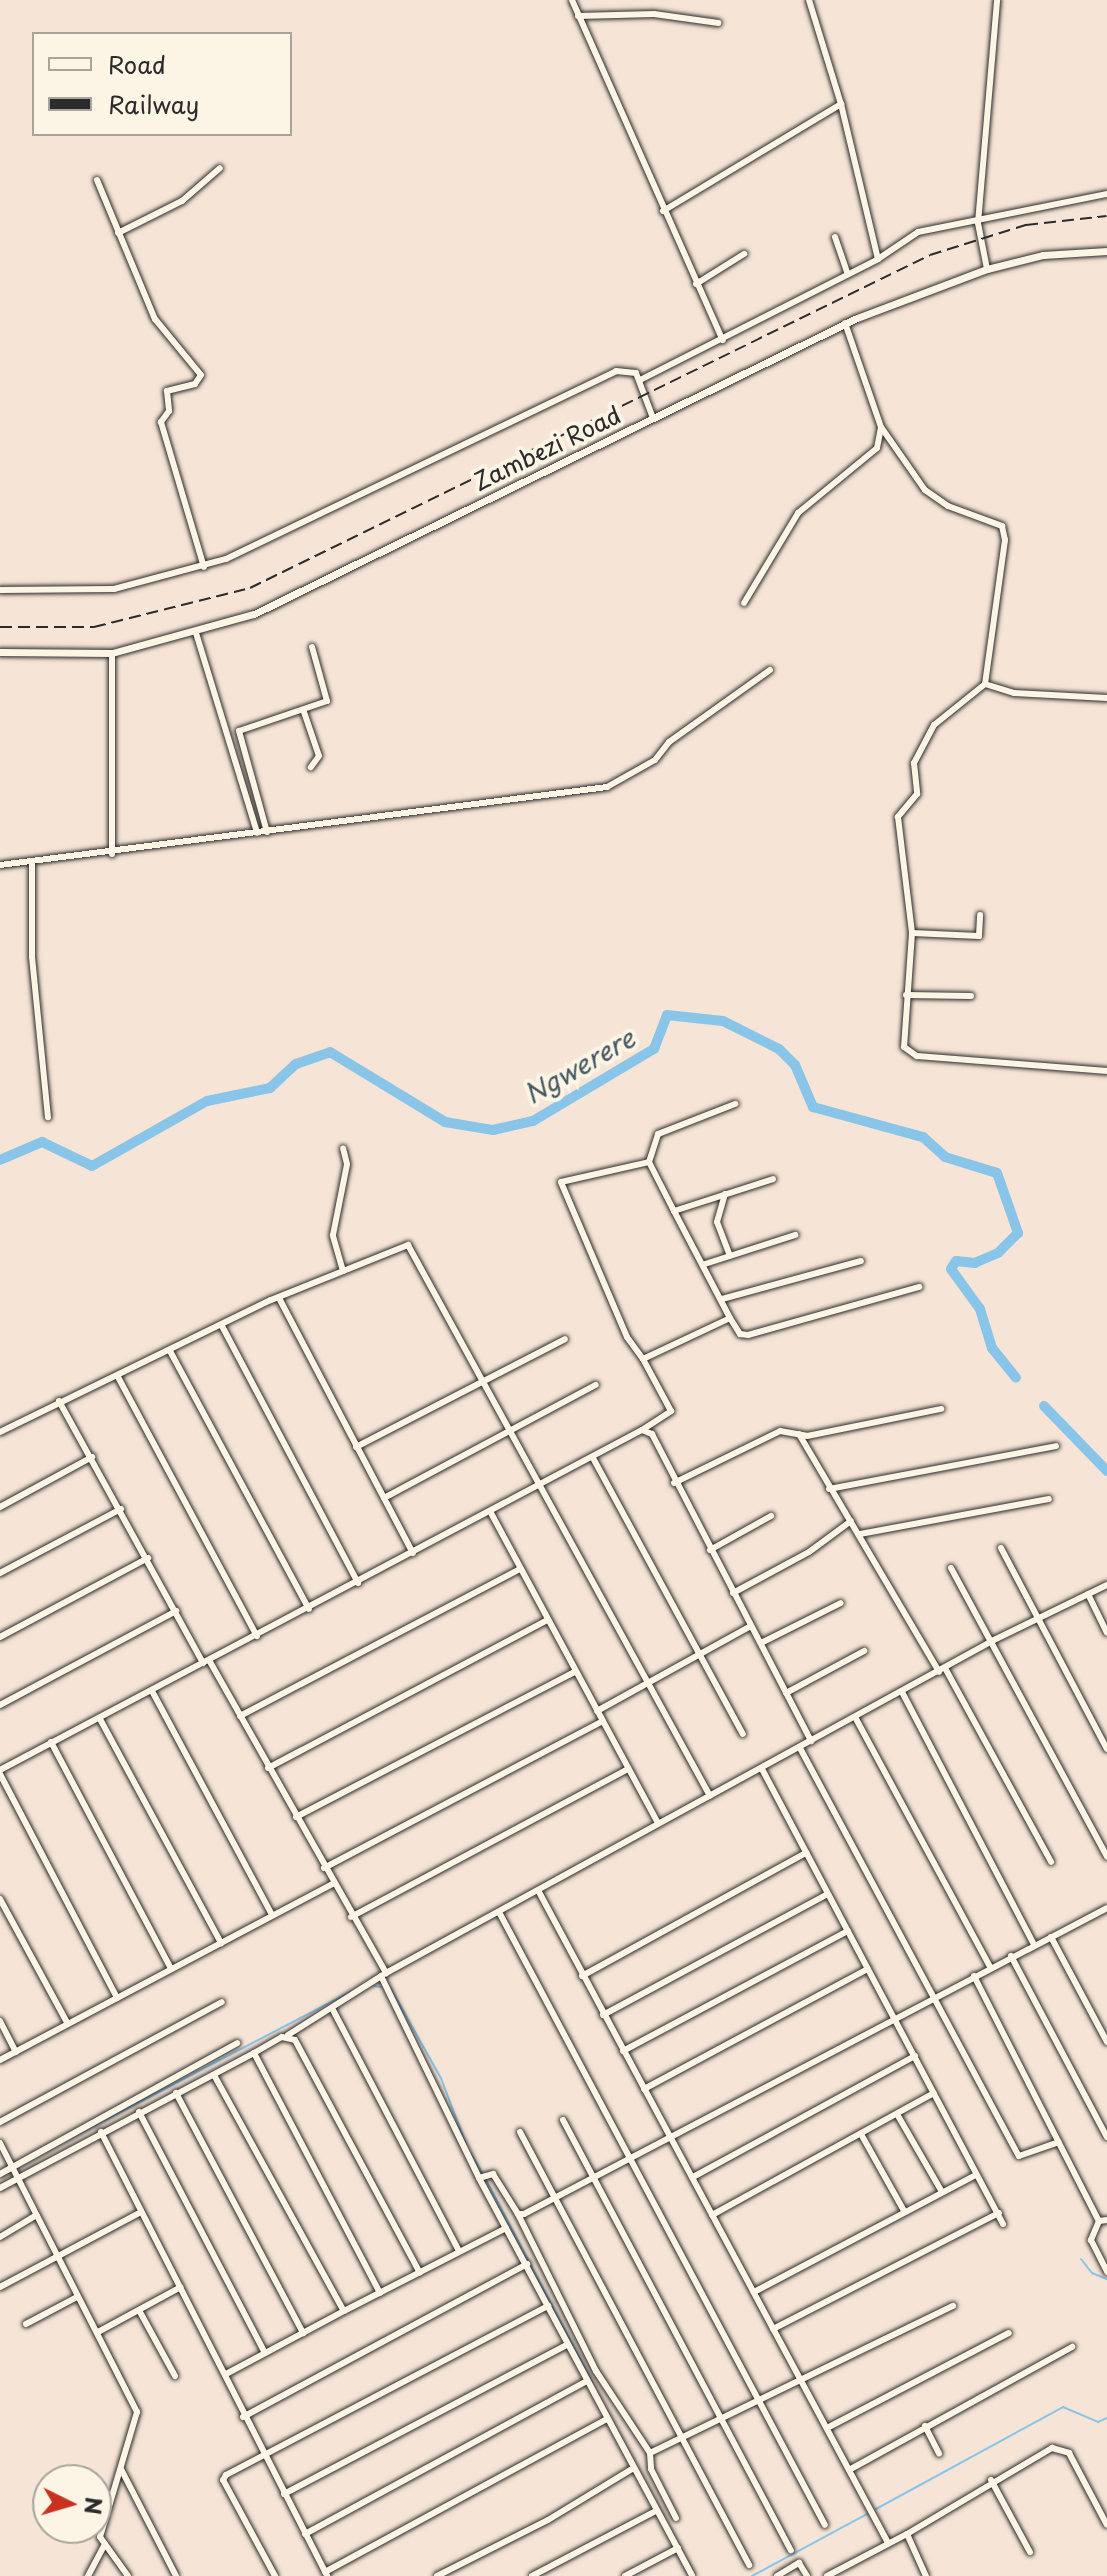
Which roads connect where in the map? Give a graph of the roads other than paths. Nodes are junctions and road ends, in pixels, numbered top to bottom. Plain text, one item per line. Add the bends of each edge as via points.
1 (572, 0) edge
2 (809, 0) edge
3 (997, 0) edge
4 (578, 16) junction
5 (718, 23) dead end
6 (841, 104) junction
7 (220, 168) dead end
8 (97, 180) dead end
9 (1107, 194) edge
10 (663, 211) junction
11 (978, 223) junction
12 (118, 233) junction
13 (835, 237) dead end
14 (1107, 251) edge
15 (744, 254) dead end
16 (878, 259) junction
17 (987, 269) junction
18 (848, 274) junction
19 (696, 284) junction
20 (845, 323) junction
21 (723, 340) junction
22 (640, 380) junction
23 (653, 418) junction
24 (881, 427) junction
25 (204, 567) junction
26 (0, 590) edge
27 (744, 603) dead end
28 (196, 633) junction
29 (312, 647) dead end
30 (0, 652) edge
31 (112, 653) junction
32 (770, 670) dead end
33 (985, 684) junction
34 (1107, 698) edge
35 (304, 712) junction
36 (311, 767) dead end
37 (267, 832) junction
38 (257, 833) junction
39 (112, 854) junction
40 (32, 862) junction
41 (0, 865) edge
42 (980, 915) dead end
43 (912, 933) junction
44 (906, 995) junction
45 (971, 996) dead end
46 (1107, 1071) edge
47 (735, 1104) dead end
48 (48, 1117) dead end
49 (343, 1148) dead end
50 (649, 1162) junction
51 (773, 1179) dead end
52 (725, 1194) junction
53 (674, 1211) junction
54 (795, 1235) dead end
55 (730, 1256) junction
56 (861, 1261) dead end
57 (705, 1264) junction
58 (343, 1271) junction
59 (919, 1287) dead end
60 (279, 1298) junction
61 (722, 1299) junction
62 (730, 1318) junction
63 (222, 1326) junction
64 (565, 1339) dead end
65 (170, 1351) junction
66 (643, 1359) junction
67 (118, 1377) junction
68 (484, 1380) junction
69 (596, 1385) dead end
70 (59, 1401) junction
71 (941, 1409) dead end
72 (510, 1429) junction
73 (642, 1430) junction
74 (0, 1432) edge
75 (799, 1432) junction
76 (1056, 1446) dead end
77 (356, 1447) junction
78 (92, 1457) junction
79 (593, 1458) junction
80 (674, 1483) junction
81 (541, 1486) junction
82 (829, 1489) junction
83 (384, 1498) junction
84 (1049, 1499) dead end
85 (0, 1507) edge
86 (121, 1509) junction
87 (491, 1513) junction
88 (771, 1516) dead end
89 (851, 1521) junction
90 (860, 1534) junction
91 (1001, 1548) dead end
92 (710, 1550) junction
93 (413, 1553) junction
94 (148, 1558) junction
95 (951, 1568) dead end
96 (520, 1569) junction
97 (0, 1573) edge
98 (358, 1583) junction
99 (1107, 1585) edge
100 (733, 1593) junction
101 (1088, 1594) junction
102 (841, 1603) dead end
103 (309, 1609) junction
104 (176, 1611) junction
105 (1036, 1619) junction
106 (548, 1620) junction
107 (751, 1626) junction
108 (1107, 1633) edge
109 (257, 1636) junction
110 (0, 1637) edge
111 (994, 1640) junction
112 (761, 1643) junction
113 (864, 1651) dead end
114 (698, 1653) junction
115 (206, 1661) junction
116 (942, 1670) junction
117 (575, 1672) junction
118 (648, 1683) junction
119 (152, 1691) junction
120 (902, 1692) junction
121 (786, 1693) junction
122 (0, 1705) edge
123 (597, 1711) junction
124 (240, 1716) junction
125 (855, 1717) junction
126 (100, 1719) junction
127 (603, 1721) junction
128 (743, 1734) dead end
129 (811, 1741) junction
130 (51, 1742) junction
131 (800, 1748) junction
132 (1107, 1749) edge
133 (268, 1768) junction
134 (628, 1769) junction
135 (762, 1769) junction
136 (0, 1772) edge
137 (710, 1796) junction
138 (296, 1817) junction
139 (658, 1823) junction
140 (806, 1853) junction
141 (1107, 1857) edge
142 (1051, 1862) dead end
143 (324, 1868) junction
144 (333, 1884) junction
145 (539, 1892) junction
146 (828, 1894) junction
147 (0, 1899) edge
148 (1107, 1908) edge
149 (499, 1912) junction
150 (272, 1915) junction
151 (351, 1917) junction
152 (848, 1931) junction
153 (1051, 1937) junction
154 (221, 1943) junction
155 (1034, 1945) junction
156 (1011, 1956) junction
157 (990, 1967) junction
158 (171, 1969) junction
159 (868, 1969) junction
160 (383, 1974) junction
161 (582, 1976) junction
162 (974, 1976) junction
163 (932, 1995) junction
164 (117, 1998) junction
165 (222, 2002) dead end
166 (333, 2010) junction
167 (603, 2015) junction
168 (0, 2021) edge
169 (896, 2021) junction
170 (68, 2024) junction
171 (286, 2036) junction
172 (1107, 2042) edge
173 (237, 2043) dead end
174 (623, 2051) junction
175 (16, 2052) junction
176 (254, 2053) junction
177 (915, 2056) junction
178 (0, 2060) edge
179 (214, 2075) junction
180 (644, 2089) junction
181 (176, 2093) junction
182 (934, 2093) junction
183 (139, 2112) junction
184 (897, 2114) junction
185 (563, 2120) dead end
186 (0, 2122) edge
187 (101, 2132) junction
188 (520, 2132) dead end
189 (861, 2134) junction
190 (1107, 2137) edge
191 (671, 2138) junction
192 (1059, 2142) junction
193 (0, 2143) edge
194 (632, 2160) junction
195 (11, 2167) junction
196 (0, 2174) edge
197 (976, 2175) junction
198 (693, 2177) junction
199 (17, 2178) junction
200 (479, 2178) junction
201 (593, 2180) junction
202 (0, 2188) edge
203 (942, 2192) junction
204 (553, 2201) junction
205 (904, 2211) junction
206 (141, 2212) junction
207 (999, 2213) junction
208 (518, 2214) junction
209 (712, 2215) junction
210 (35, 2216) junction
211 (1103, 2221) edge
212 (1003, 2224) dead end
213 (506, 2228) junction
214 (0, 2237) edge
215 (459, 2251) junction
216 (56, 2256) junction
217 (527, 2264) junction
218 (1107, 2272) edge
219 (420, 2273) junction
220 (0, 2287) edge
221 (181, 2287) junction
222 (754, 2292) junction
223 (380, 2293) junction
224 (77, 2297) junction
225 (548, 2306) junction
226 (953, 2306) dead end
227 (344, 2311) junction
228 (140, 2312) junction
229 (26, 2324) dead end
230 (773, 2329) junction
231 (98, 2332) junction
232 (303, 2333) junction
233 (1009, 2333) dead end
234 (567, 2345) junction
235 (1072, 2347) dead end
236 (265, 2353) junction
237 (226, 2374) junction
238 (175, 2376) dead end
239 (587, 2381) junction
240 (801, 2383) junction
241 (761, 2402) junction
242 (243, 2417) junction
243 (607, 2419) junction
244 (723, 2421) junction
245 (925, 2426) junction
246 (827, 2428) junction
247 (684, 2441) junction
248 (650, 2453) junction
249 (939, 2454) dead end
250 (263, 2456) junction
251 (121, 2469) junction
252 (632, 2469) junction
253 (849, 2470) junction
254 (991, 2480) junction
255 (284, 2494) junction
256 (112, 2498) edge
257 (656, 2511) junction
258 (676, 2518) dead end
259 (825, 2525) dead end
260 (1107, 2525) edge
261 (305, 2534) junction
262 (907, 2534) junction
263 (888, 2543) junction
264 (105, 2544) joint
265 (678, 2548) junction
266 (791, 2550) dead end
267 (1030, 2552) dead end
268 (749, 2565) dead end
269 (326, 2574) edge
270 (88, 2576) edge
271 (128, 2576) edge
272 (176, 2576) edge
273 (275, 2576) edge
274 (437, 2576) edge
275 (532, 2576) edge
276 (625, 2576) edge
277 (692, 2576) edge
278 (777, 2576) edge
279 (807, 2576) edge
280 (827, 2576) edge
281 (925, 2576) edge

1 - 4 street
2 - 6 street
3 - 11 street
4 - 5 street via 654,14
4 - 10 street
6 - 10 street
6 - 16 street
7 - 12 street via 182,201
8 - 12 street
9 - 11 street
10 - 19 street
11 - 16 street via 918,232
11 - 17 street
12 - 25 street via 160,327 201,375 199,382 167,391 169,411 161,422
13 - 18 street
14 - 17 main road, Zambezi Road via 1043,255
15 - 19 street
16 - 18 street
17 - 20 main road, Zambezi Road
18 - 21 street
19 - 21 street
20 - 23 main road, Zambezi Road
20 - 24 street
21 - 22 street
22 - 23 street
22 - 25 street via 630,370 603,375
23 - 28 main road, Zambezi Road via 254,614
24 - 27 street via 877,448 798,513
24 - 33 street via 925,490 1002,526 1005,540
25 - 26 street via 114,589
28 - 31 main road, Zambezi Road
28 - 38 street
29 - 35 street via 329,696
30 - 31 main road, Zambezi Road
31 - 39 street
32 - 37 street via 614,785
33 - 34 street via 1014,693
33 - 43 street via 934,725 914,763 917,794 898,817
35 - 36 street via 319,756
35 - 37 street via 239,731
37 - 38 street
38 - 39 street
39 - 40 street
40 - 41 street
40 - 48 street via 32,957
42 - 43 street via 977,936
43 - 44 street
44 - 45 street
44 - 46 street via 902,1040 911,1055
47 - 50 street via 658,1134
49 - 58 street via 347,1164 333,1235
50 - 53 street
50 - 66 street via 561,1182 627,1337
51 - 52 street
52 - 53 street
52 - 55 street via 717,1222
53 - 57 street
54 - 55 street
55 - 57 street
56 - 61 street
57 - 61 street
58 - 60 street
58 - 68 street via 400,1246 410,1247
59 - 62 street via 748,1335 740,1334
60 - 63 street
60 - 77 street
61 - 62 street
62 - 66 street
63 - 65 street
63 - 98 street
64 - 68 street
65 - 67 street
65 - 103 street
66 - 73 street via 671,1411
67 - 70 street
67 - 109 street
68 - 72 street
68 - 77 street
69 - 72 street
70 - 74 street
70 - 78 street
71 - 75 street via 807,1436
72 - 81 street
72 - 83 street
73 - 79 street
73 - 80 street via 652,1434
75 - 80 street via 780,1431
75 - 82 street
76 - 82 street
77 - 83 street
78 - 85 street
78 - 86 street
79 - 81 street
79 - 114 street
80 - 92 street
81 - 87 street
81 - 118 street
82 - 89 street
83 - 93 street
84 - 90 street
86 - 94 street
86 - 97 street
87 - 93 street
87 - 96 street
88 - 92 street
89 - 90 street
89 - 100 street via 809,1552
90 - 116 street
91 - 105 street
92 - 100 street
93 - 98 street
94 - 104 street
94 - 110 street
95 - 111 street
96 - 106 street
96 - 124 street
98 - 103 street
99 - 101 street
100 - 107 street
101 - 105 street
101 - 108 street
102 - 112 street
103 - 109 street
104 - 115 street
104 - 122 street
105 - 111 street
105 - 132 street
106 - 117 street
106 - 133 street
107 - 112 street
107 - 114 street
109 - 115 street
111 - 116 street
111 - 141 street
112 - 121 street
113 - 121 street
114 - 118 street
114 - 128 street
115 - 119 street
115 - 124 street
116 - 120 street
116 - 142 street
117 - 123 street
117 - 138 street
118 - 123 street
118 - 137 street
119 - 126 street
119 - 150 street
120 - 125 street
120 - 155 street
121 - 129 street
123 - 127 street
124 - 133 street
125 - 129 street
125 - 157 street
126 - 130 street
126 - 154 street
127 - 134 street
127 - 143 street
129 - 131 street
130 - 136 street
130 - 158 street
131 - 135 street
131 - 163 street
133 - 138 street
134 - 139 street
134 - 151 street
135 - 137 street
135 - 140 street
136 - 164 street
137 - 139 street
138 - 143 street
139 - 145 street
140 - 146 street
140 - 161 street
143 - 144 street
144 - 150 street
144 - 151 street
145 - 149 street
145 - 161 street
146 - 152 street
146 - 167 street
147 - 170 street
148 - 153 street
149 - 160 street
149 - 194 street
150 - 154 street
151 - 160 street
152 - 159 street
152 - 174 street
153 - 155 street
153 - 172 street
154 - 158 street
155 - 156 street
156 - 157 street
156 - 190 street
157 - 162 street
158 - 164 street
159 - 169 street
159 - 180 street
160 - 166 street
160 - 200 street
161 - 167 street
162 - 163 street
162 - 192 street
163 - 169 street
163 - 192 street via 1019,2156
164 - 170 street
165 - 186 street
166 - 171 street
166 - 215 street
167 - 174 street
168 - 175 street
169 - 177 street
169 - 191 street
170 - 175 street
171 - 176 street
171 - 219 street via 295,2040
173 - 195 street
174 - 180 street
175 - 178 street
176 - 179 street
176 - 223 street
177 - 182 street
177 - 198 street
179 - 181 street
179 - 227 street
180 - 191 street
181 - 183 street
181 - 232 street
182 - 184 street
182 - 197 street
183 - 187 street
183 - 236 street
184 - 189 street
184 - 203 street
185 - 201 street
187 - 199 street
187 - 206 street
188 - 204 street
189 - 205 street
189 - 209 street
191 - 194 street
191 - 198 street
192 - 211 street
193 - 195 street
194 - 201 street
194 - 241 street
195 - 196 street
195 - 199 street
197 - 203 street
197 - 207 street
198 - 209 street
199 - 202 street
199 - 210 street
200 - 208 street via 493,2174
200 - 213 street
201 - 204 street
201 - 244 street
203 - 205 street
204 - 208 street
204 - 247 street
205 - 222 street
206 - 216 street
206 - 221 street
207 - 212 street
207 - 230 street
208 - 248 street via 596,2371
209 - 222 street
210 - 214 street
210 - 216 street
211 - 218 street via 1091,2240
213 - 215 street
213 - 217 street
215 - 219 street
216 - 220 street
216 - 224 street
217 - 225 street
217 - 242 street
219 - 223 street
221 - 228 street
221 - 237 street
222 - 230 street
223 - 227 street
224 - 229 street
224 - 231 street
225 - 234 street
225 - 250 street
226 - 240 street
227 - 232 street
228 - 231 street
228 - 238 street
230 - 240 street
231 - 251 street via 139,2420
232 - 236 street
233 - 246 street
234 - 239 street
234 - 255 street
235 - 245 street
236 - 237 street
237 - 242 street
239 - 243 street
239 - 261 street
240 - 241 street
240 - 246 street
241 - 244 street
241 - 259 street
242 - 250 street
243 - 252 street
243 - 269 street
244 - 247 street
244 - 266 street
245 - 249 street
245 - 253 street
246 - 253 street
247 - 248 street
247 - 268 street
248 - 258 street via 651,2469
250 - 255 street
250 - 273 street via 223,2480
251 - 256 street
251 - 272 street
252 - 257 street
252 - 274 street via 548,2520
253 - 263 street
254 - 260 street via 1063,2448
254 - 262 street
254 - 267 street
255 - 261 street
257 - 265 street
257 - 275 street
261 - 269 street
262 - 263 street
262 - 281 street
263 - 280 street
264 - 270 street
264 - 271 street
265 - 276 street
265 - 277 street
278 - 279 street via 799,2563

